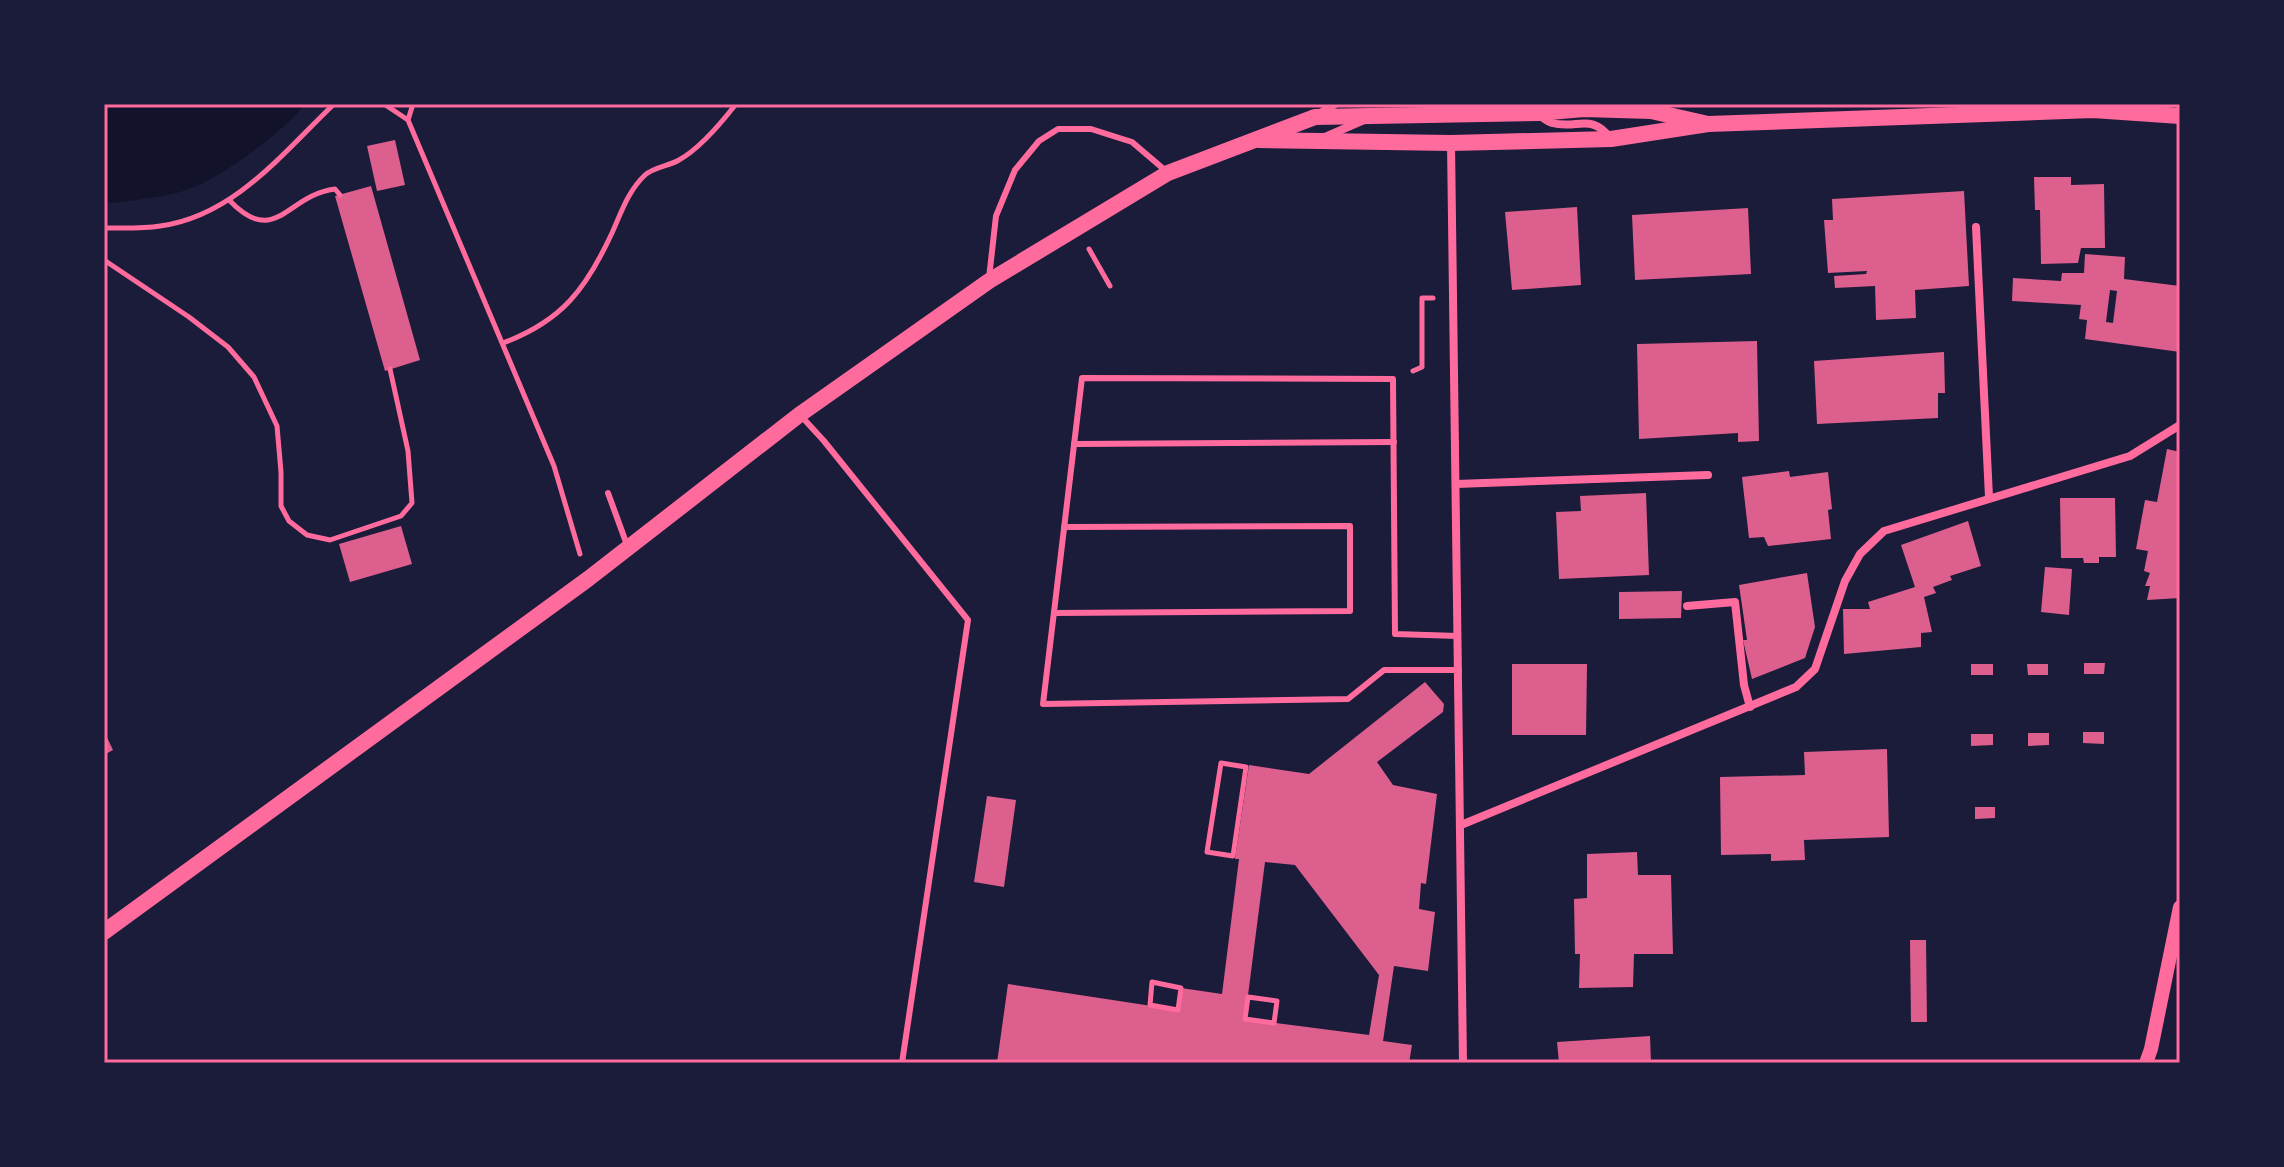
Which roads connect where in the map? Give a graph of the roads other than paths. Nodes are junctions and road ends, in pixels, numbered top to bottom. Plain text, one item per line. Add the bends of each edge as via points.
1 (1335, 104) edge
2 (2110, 104) edge
3 (1581, 107) edge
4 (1532, 108) edge
5 (1384, 109) edge
6 (2093, 110) junction
7 (2180, 116) edge
8 (1315, 117) junction
9 (1708, 124) junction
10 (1611, 139) junction
11 (1251, 140) junction
12 (1313, 142) junction
13 (1451, 143) junction
14 (1168, 173) junction
15 (1976, 227) dead end
16 (989, 281) junction
17 (799, 415) junction
18 (2180, 425) edge
19 (1394, 442) junction
20 (1074, 444) junction
21 (1708, 475) dead end
22 (1456, 484) junction
23 (608, 493) dead end
24 (1989, 497) junction
25 (1064, 527) junction
26 (629, 548) junction
27 (1687, 606) dead end
28 (1054, 613) junction
29 (1458, 636) junction
30 (1459, 670) junction
31 (1750, 707) junction
32 (1461, 825) junction
33 (2180, 907) edge
34 (104, 932) edge
35 (902, 1063) edge
36 (1463, 1063) edge
37 (2146, 1063) edge

1 - 8 street
2 - 6 main road
3 - 4 main road
3 - 9 main road via 1651,111
4 - 5 main road
4 - 10 street via 1552,123 1590,123
5 - 8 main road
5 - 12 street
6 - 7 main road
6 - 9 main road
8 - 11 main road
9 - 10 main road
10 - 13 main road
11 - 12 main road
11 - 14 main road
12 - 13 main road
13 - 22 street
14 - 16 main road
14 - 16 lane via 1132,142 1091,129 1058,129 1039,141 1015,170 996,216
15 - 24 street
16 - 17 main road
17 - 26 main road
17 - 35 lane via 968,620
18 - 24 street via 2130,456
19 - 20 lane
19 - 20 lane via 1393,379 1082,378
19 - 29 lane via 1395,634
20 - 25 lane
21 - 22 street
22 - 29 street
23 - 26 lane
24 - 31 street via 1884,531 1860,554 1845,581 1815,669 1796,687
25 - 28 lane
25 - 28 lane via 1350,526 1350,611
26 - 34 main road
27 - 31 street via 1735,602
28 - 30 lane via 1043,704 1348,699 1384,670
29 - 30 street
30 - 32 street
31 - 32 street
32 - 36 street
33 - 37 street

